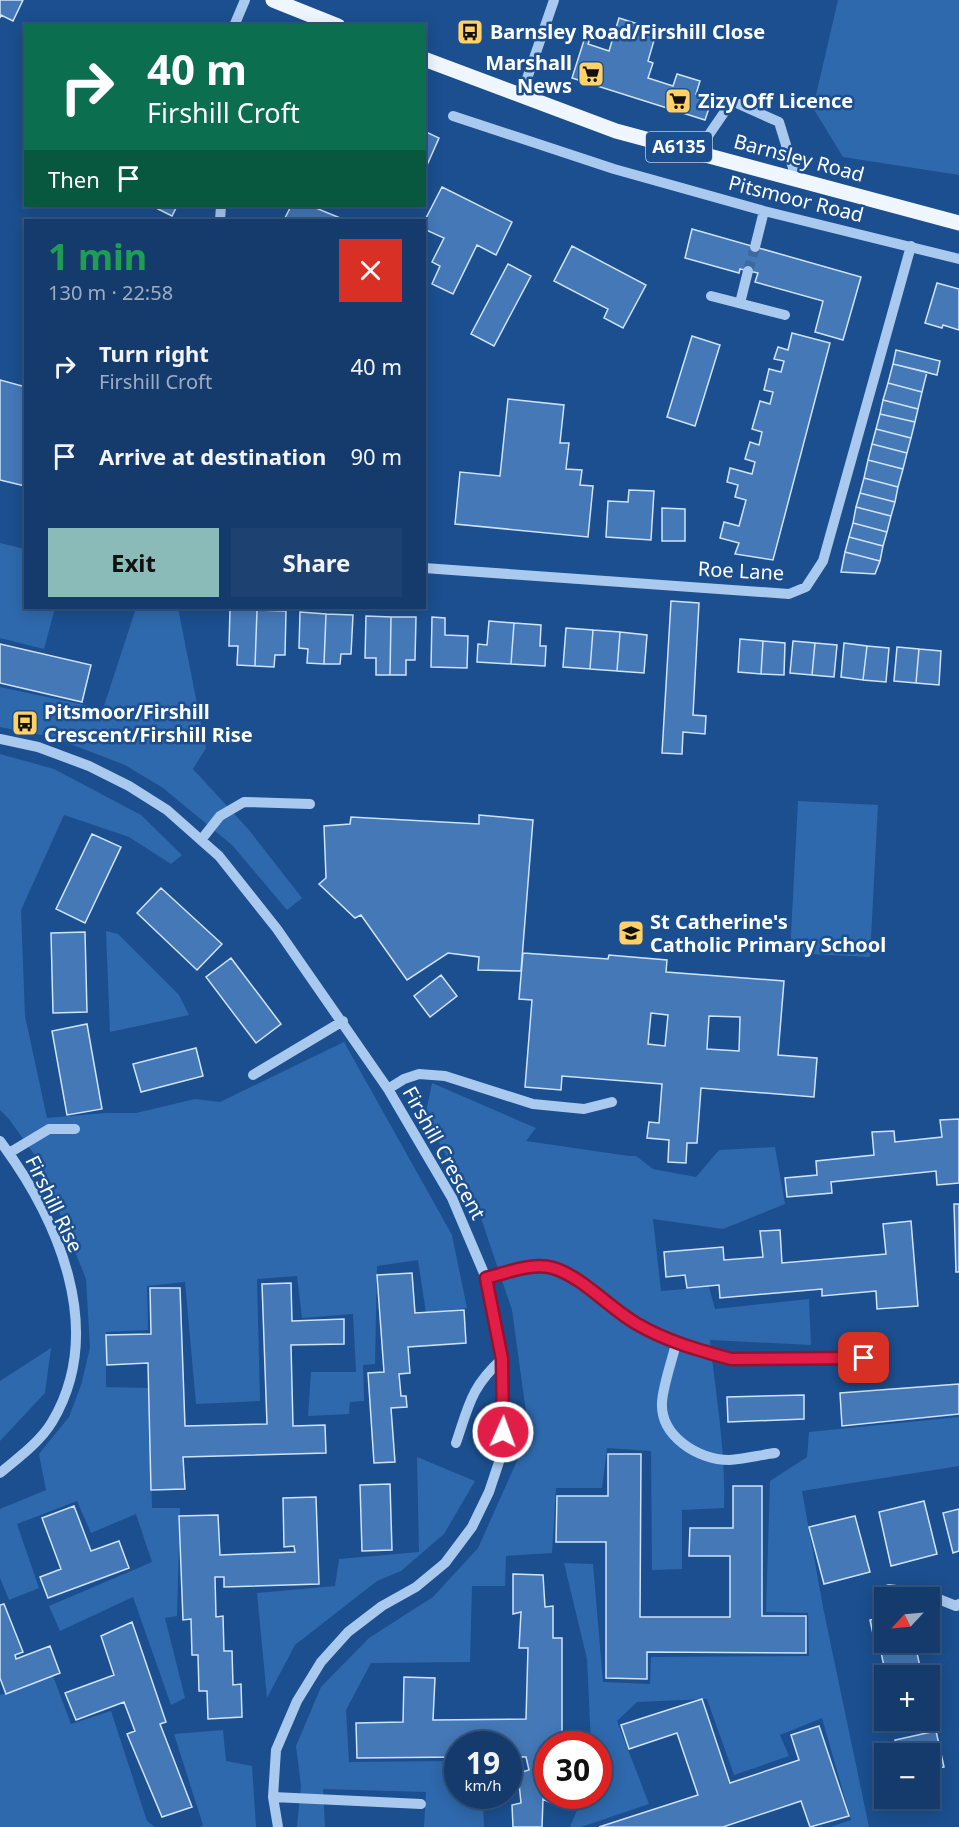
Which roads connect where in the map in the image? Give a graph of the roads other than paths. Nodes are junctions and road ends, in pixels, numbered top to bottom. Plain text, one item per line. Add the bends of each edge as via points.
1 (245, 0) edge
2 (273, 0) edge
3 (554, 0) edge
4 (235, 24) edge
5 (334, 24) edge
6 (426, 59) edge
7 (521, 96) junction
8 (453, 116) dead end
9 (698, 152) junction
10 (798, 181) junction
11 (764, 211) junction
12 (959, 213) edge
13 (939, 218) junction
14 (959, 223) edge
15 (911, 246) junction
16 (755, 247) tunnel mouth
17 (959, 259) edge
18 (748, 271) tunnel mouth
19 (711, 296) dead end
20 (740, 303) junction
21 (785, 315) dead end
22 (426, 568) edge
23 (0, 739) edge
24 (310, 804) dead end
25 (201, 840) junction
26 (343, 1021) junction
27 (252, 1076) dead end
28 (388, 1089) junction
29 (612, 1102) dead end
30 (75, 1130) dead end
31 (0, 1141) edge
32 (9, 1153) junction
33 (486, 1278) junction
34 (676, 1344) junction
35 (884, 1358) dead end
36 (502, 1359) junction
37 (456, 1443) dead end
38 (775, 1453) dead end
39 (0, 1473) edge
40 (940, 1601) edge
41 (958, 1610) edge
42 (273, 1797) junction
43 (421, 1803) dead end
44 (278, 1827) edge

1 - 4 street
2 - 5 main road
3 - 7 street
6 - 7 main road, Barnsley Road / A6135
7 - 9 main road, Barnsley Road / A6135 via 616,131
8 - 11 street, Pitsmoor Road via 614,169
9 - 10 main road, Barnsley Road / A6135
9 - 10 street via 732,101 778,122
10 - 13 main road, Barnsley Road / A6135
11 - 15 street, Pitsmoor Road
11 - 16 street
12 - 13 main road, A6135
13 - 14 main road, Barnsley Road / A6135
15 - 17 street, Pitsmoor Road
15 - 22 street, Roe Lane via 823,561 806,587 789,594
18 - 20 street
19 - 20 street
20 - 21 street
23 - 25 street, Firshill Crescent via 38,747 99,771 167,810
24 - 25 street via 243,802 220,816
25 - 26 street, Firshill Crescent via 219,856 277,929
26 - 27 street
26 - 28 street, Firshill Crescent
28 - 29 street via 418,1074 445,1076 533,1104 584,1109
28 - 33 street, Firshill Crescent via 452,1198
30 - 32 street via 49,1129
31 - 32 street, Firshill Rise
32 - 39 street, Firshill Rise via 59,1247 74,1298 77,1345 70,1383 52,1423
33 - 34 street via 532,1267 552,1268 570,1276 636,1324
33 - 36 street, Firshill Crescent
34 - 35 street via 731,1359
34 - 38 street via 662,1402 664,1421 675,1437 696,1453 728,1460
36 - 37 street via 474,1390
36 - 42 street, Firshill Crescent via 502,1453 472,1527 445,1563 348,1632 321,1662 297,1701 276,1750
40 - 41 street
42 - 43 street
42 - 44 street, Firshill Crescent

